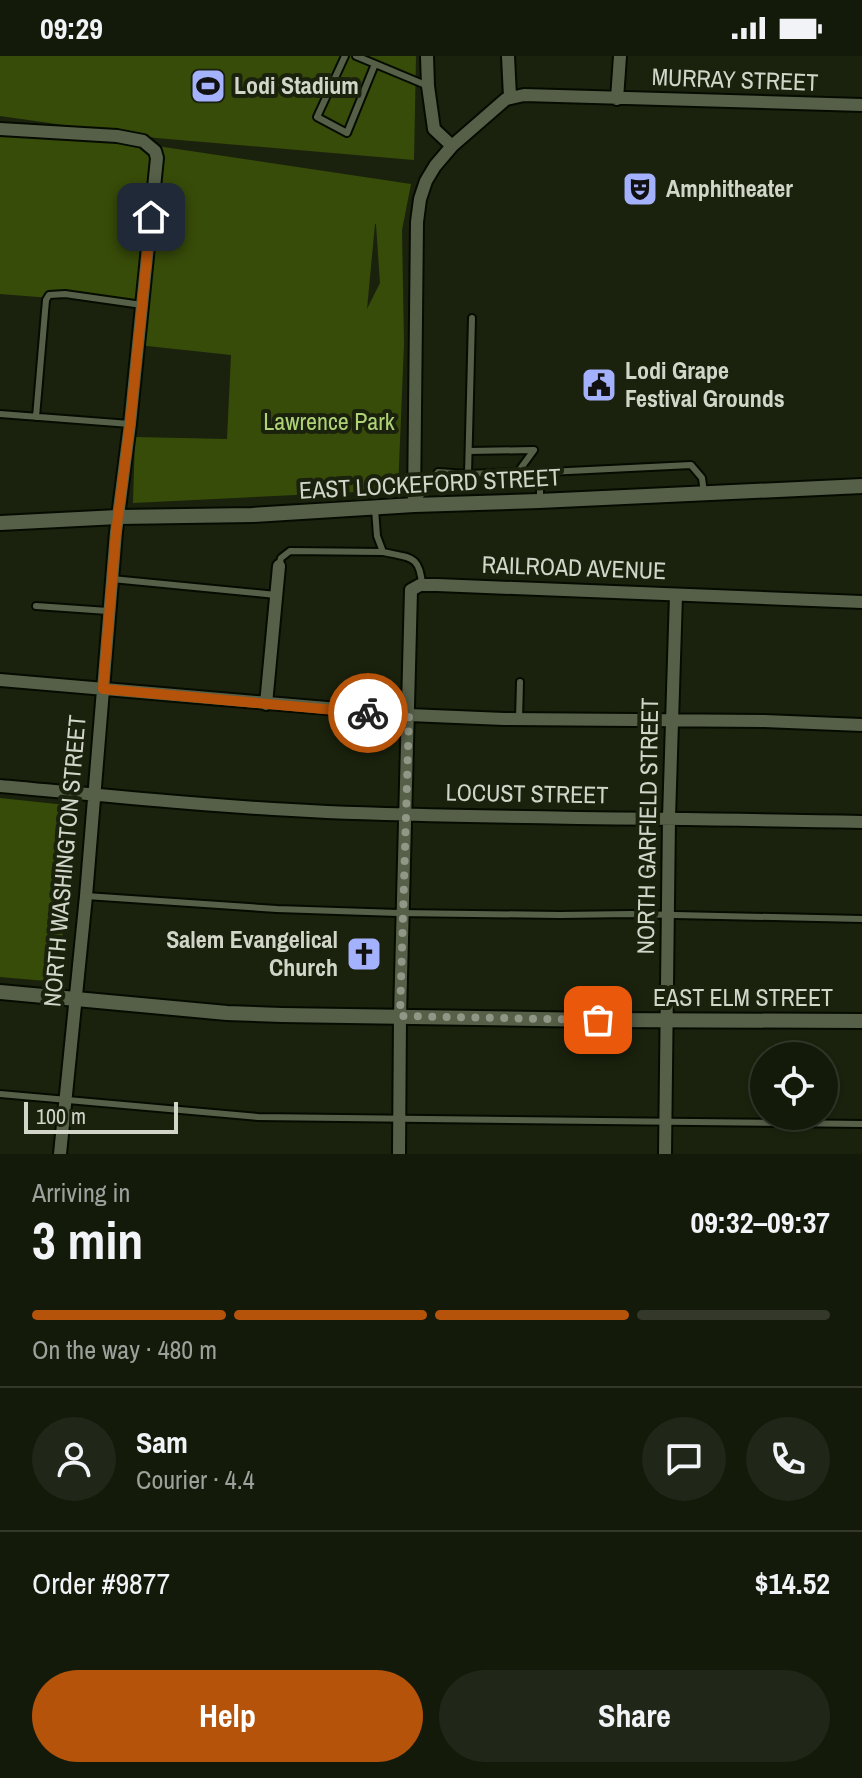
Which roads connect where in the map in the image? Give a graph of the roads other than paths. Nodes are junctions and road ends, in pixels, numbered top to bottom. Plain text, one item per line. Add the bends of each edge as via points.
1 (345, 56) edge
2 (356, 56) edge
3 (427, 56) edge
4 (508, 56) edge
5 (620, 56) edge
6 (375, 64) junction
7 (428, 86) junction
8 (510, 97) junction
9 (617, 99) junction
10 (862, 105) edge
11 (0, 129) edge
12 (452, 146) junction
13 (142, 305) junction
14 (472, 318) dead end
15 (0, 414) edge
16 (36, 417) junction
17 (130, 424) junction
18 (469, 451) junction
19 (468, 474) junction
20 (862, 486) edge
21 (704, 493) junction
22 (539, 501) junction
23 (414, 505) junction
24 (375, 507) junction
25 (118, 517) junction
26 (0, 523) edge
27 (383, 552) junction
28 (279, 566) joint
29 (112, 579) junction
30 (422, 585) junction
31 (276, 595) junction
32 (676, 595) junction
33 (862, 602) edge
34 (36, 606) dead end
35 (110, 611) junction
36 (0, 680) edge
37 (520, 682) dead end
38 (103, 689) junction
39 (266, 704) junction
40 (409, 715) junction
41 (519, 719) junction
42 (672, 721) junction
43 (862, 725) edge
44 (0, 786) edge
45 (94, 794) junction
46 (405, 814) junction
47 (669, 818) junction
48 (862, 822) edge
49 (86, 896) junction
50 (402, 913) junction
51 (668, 916) junction
52 (862, 919) edge
53 (0, 992) edge
54 (75, 999) junction
55 (400, 1016) junction
56 (667, 1020) junction
57 (862, 1021) edge
58 (0, 1094) edge
59 (64, 1100) junction
60 (399, 1118) junction
61 (665, 1121) junction
62 (862, 1124) edge
63 (61, 1154) edge
64 (399, 1154) edge
65 (665, 1154) edge

1 - 6 lane via 317,117 347,133
2 - 6 lane
3 - 7 street
4 - 8 street
5 - 9 street
6 - 7 lane
7 - 12 street via 434,129
8 - 9 street, MURRAY STREET
8 - 12 street
9 - 10 street, MURRAY STREET
11 - 13 street, NORTH WASHINGTON STREET via 117,136 143,141 155,151
12 - 23 street via 426,181 417,222
13 - 16 lane via 49,295
13 - 17 street, NORTH WASHINGTON STREET
14 - 18 lane
15 - 16 lane
16 - 17 lane
17 - 25 street, NORTH WASHINGTON STREET
18 - 19 lane
18 - 19 lane via 534,450 518,472
19 - 23 lane via 438,472
20 - 21 street, EAST LOCKEFORD STREET
21 - 22 street, EAST LOCKEFORD STREET
21 - 22 lane via 702,478 691,465 548,472
22 - 23 street, EAST LOCKEFORD STREET
23 - 24 street, EAST LOCKEFORD STREET
24 - 25 street, EAST LOCKEFORD STREET
24 - 27 lane
25 - 26 street, EAST LOCKEFORD STREET
25 - 29 street, NORTH WASHINGTON STREET
27 - 28 lane via 290,551
27 - 30 lane via 417,562
28 - 31 street
29 - 31 lane
29 - 35 street, NORTH WASHINGTON STREET
30 - 32 street, RAILROAD AVENUE
30 - 40 street via 411,590 409,610
31 - 39 street
32 - 33 street, RAILROAD AVENUE
32 - 42 street, NORTH GARFIELD STREET
34 - 35 lane
35 - 38 street, NORTH WASHINGTON STREET
36 - 38 street
37 - 41 lane
38 - 39 street
38 - 45 street, NORTH WASHINGTON STREET
39 - 40 street
40 - 41 street
40 - 46 street
41 - 42 street
42 - 43 street
42 - 47 street, NORTH GARFIELD STREET
44 - 45 street, LOCUST STREET
45 - 46 street, LOCUST STREET
45 - 49 street, NORTH WASHINGTON STREET
46 - 47 street, LOCUST STREET
46 - 50 street
47 - 48 street, LOCUST STREET
47 - 51 street, NORTH GARFIELD STREET
49 - 50 lane
49 - 54 street, NORTH WASHINGTON STREET
50 - 51 lane
50 - 55 street
51 - 52 lane
51 - 56 street, NORTH GARFIELD STREET
53 - 54 street, EAST ELM STREET
54 - 55 street, EAST ELM STREET via 227,1013
54 - 59 street, NORTH WASHINGTON STREET
55 - 56 street, EAST ELM STREET
55 - 60 street
56 - 57 street, EAST ELM STREET
56 - 61 street, NORTH GARFIELD STREET
58 - 59 lane
59 - 60 lane via 258,1117
59 - 63 street, NORTH WASHINGTON STREET
60 - 61 lane
60 - 64 street
61 - 62 lane
61 - 65 street, NORTH GARFIELD STREET

